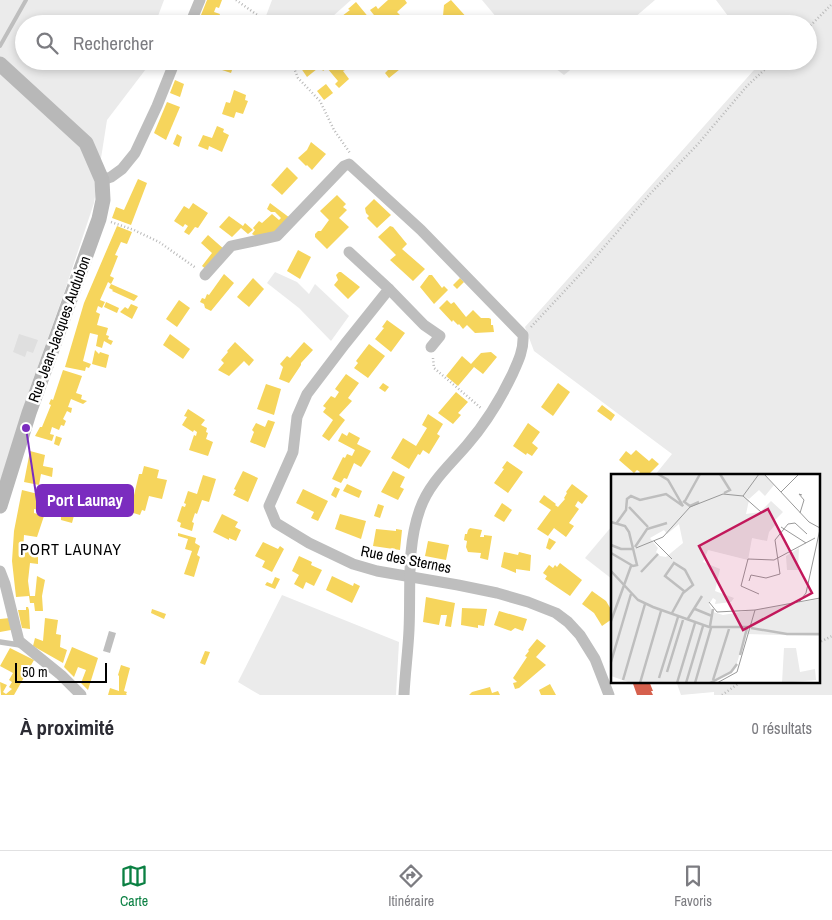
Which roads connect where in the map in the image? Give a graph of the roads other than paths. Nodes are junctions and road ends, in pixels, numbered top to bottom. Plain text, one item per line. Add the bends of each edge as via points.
1 (200, 0) edge
2 (194, 15) edge
3 (0, 64) edge
4 (171, 70) edge
5 (102, 180) junction
6 (349, 252) dead end
7 (205, 275) road end
8 (389, 289) junction
9 (431, 347) road end
10 (0, 506) edge
11 (0, 572) edge
12 (410, 576) junction
13 (0, 642) edge
14 (22, 646) junction
15 (81, 695) edge
16 (404, 695) edge
17 (610, 695) edge

1 - 2 street
3 - 5 main road via 86,143
4 - 5 street via 135,153 122,169
5 - 10 main road, Rue Jean-Jacques Audubon via 103,200 99,219 29,414
6 - 8 street
7 - 12 street via 231,246 277,236 344,166 350,164 421,230 523,335 524,344 500,399 424,499 412,537
8 - 9 street via 424,325 440,336
8 - 12 street, Rue des Sternes via 307,394 297,417 293,452 269,506 276,523 309,543 353,564
11 - 14 street
12 - 16 street
12 - 17 street, Rue des Sternes via 496,593 556,613 580,635 595,659
13 - 14 lane
14 - 15 street via 61,675

